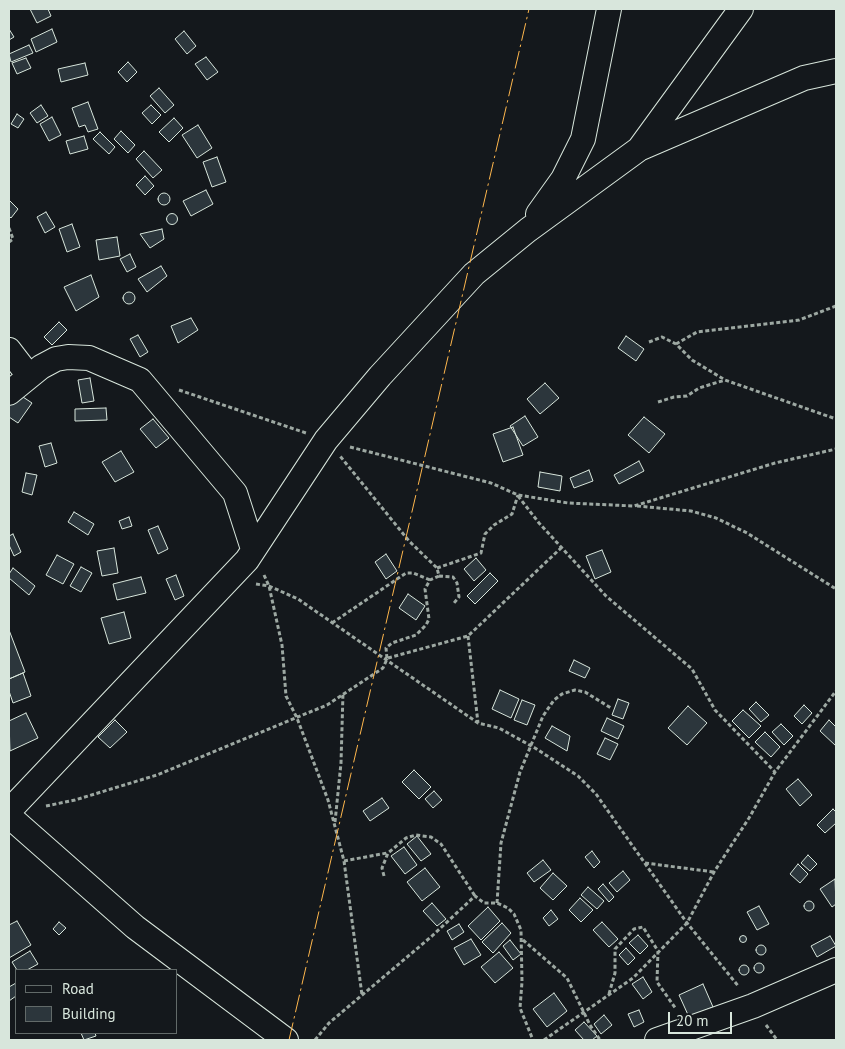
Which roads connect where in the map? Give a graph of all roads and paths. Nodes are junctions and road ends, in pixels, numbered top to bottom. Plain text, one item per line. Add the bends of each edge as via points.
1 (609, 9) edge
2 (742, 9) edge
3 (836, 71) edge
4 (639, 149) junction
5 (9, 228) edge
6 (528, 230) junction
7 (9, 242) edge
8 (836, 306) edge
9 (649, 342) dead end
10 (676, 344) junction
11 (9, 350) edge
12 (29, 376) junction
13 (725, 380) junction
14 (176, 389) dead end
15 (9, 392) edge
16 (658, 402) dead end
17 (836, 419) edge
18 (326, 440) junction
19 (836, 449) edge
20 (518, 495) junction
21 (634, 506) junction
22 (562, 547) junction
23 (253, 549) junction
24 (437, 568) junction
25 (439, 576) junction
26 (230, 579) junction
27 (430, 580) junction
28 (269, 586) junction
29 (836, 589) edge
30 (454, 603) dead end
31 (332, 623) junction
32 (468, 636) junction
33 (387, 659) junction
34 (836, 691) edge
35 (343, 693) junction
36 (611, 708) dead end
37 (297, 718) junction
38 (478, 723) junction
39 (530, 745) junction
40 (775, 772) junction
41 (37, 808) dead end
42 (9, 812) edge
43 (9, 816) edge
44 (334, 825) junction
45 (388, 853) junction
46 (344, 861) junction
47 (644, 862) junction
48 (714, 872) junction
49 (384, 876) dead end
50 (475, 896) junction
51 (497, 903) junction
52 (687, 923) junction
53 (522, 939) junction
54 (658, 952) junction
55 (836, 970) edge
56 (362, 995) junction
57 (608, 995) junction
58 (753, 1006) junction
59 (583, 1012) junction
60 (683, 1031) junction
61 (286, 1040) edge
62 (315, 1040) edge
63 (533, 1040) edge
64 (544, 1040) edge
65 (600, 1040) edge
66 (657, 1040) edge
67 (777, 1040) edge

1 - 6 street via 583,139 563,179
2 - 4 street
3 - 4 street via 804,78
4 - 6 street
5 - 7 path via 12,239
6 - 18 street via 474,274
8 - 10 path via 799,320 697,332
9 - 10 path via 662,337
10 - 13 path via 692,360
11 - 12 street
12 - 15 street
12 - 23 street via 56,359 68,357 89,358 140,380 235,493
13 - 16 path via 698,388 687,396 674,396
13 - 17 path
14 - 18 path
18 - 20 path via 491,483
18 - 23 street
18 - 24 path via 408,541
19 - 21 path via 775,463
20 - 21 path via 568,503
20 - 22 path
20 - 24 path via 512,514 485,534 481,553
21 - 29 path via 691,511 716,518 747,533
22 - 32 path
22 - 40 path via 606,596 686,663 728,725
23 - 26 street
23 - 28 path
24 - 25 path
25 - 27 path
25 - 30 path via 453,577 458,583 459,597
26 - 28 path
26 - 42 street
27 - 31 path via 406,573
27 - 33 path via 425,589 429,619 426,625 416,635 386,648
28 - 31 path via 298,599
28 - 37 path via 282,645 286,696
31 - 33 path
32 - 33 path
32 - 38 path
33 - 35 path via 376,673
33 - 38 path
34 - 40 path
35 - 37 path via 327,705
35 - 44 path via 341,763
36 - 39 path via 585,692 575,690 562,694 543,716
37 - 41 path via 157,775 76,800
37 - 44 path
38 - 39 path via 499,728
39 - 47 path via 578,776 596,794
39 - 51 path via 501,843
40 - 48 path
43 - 61 street via 135,927
44 - 46 path
45 - 46 path
45 - 49 path via 382,868
45 - 50 path via 406,838 416,835 431,837 441,844
46 - 56 path
47 - 48 path
47 - 52 path
48 - 52 path
50 - 51 path via 484,903
50 - 56 path
51 - 53 path via 514,914
52 - 54 path
52 - 58 path
53 - 59 path via 567,978
53 - 63 path via 520,1008
54 - 57 path via 633,978
54 - 57 path via 643,926 634,929 614,949 615,973
54 - 60 path via 657,982 678,1012
55 - 58 street
56 - 62 path via 329,1023
57 - 59 path
58 - 60 street
58 - 67 path
59 - 64 path
59 - 65 path
60 - 66 street

